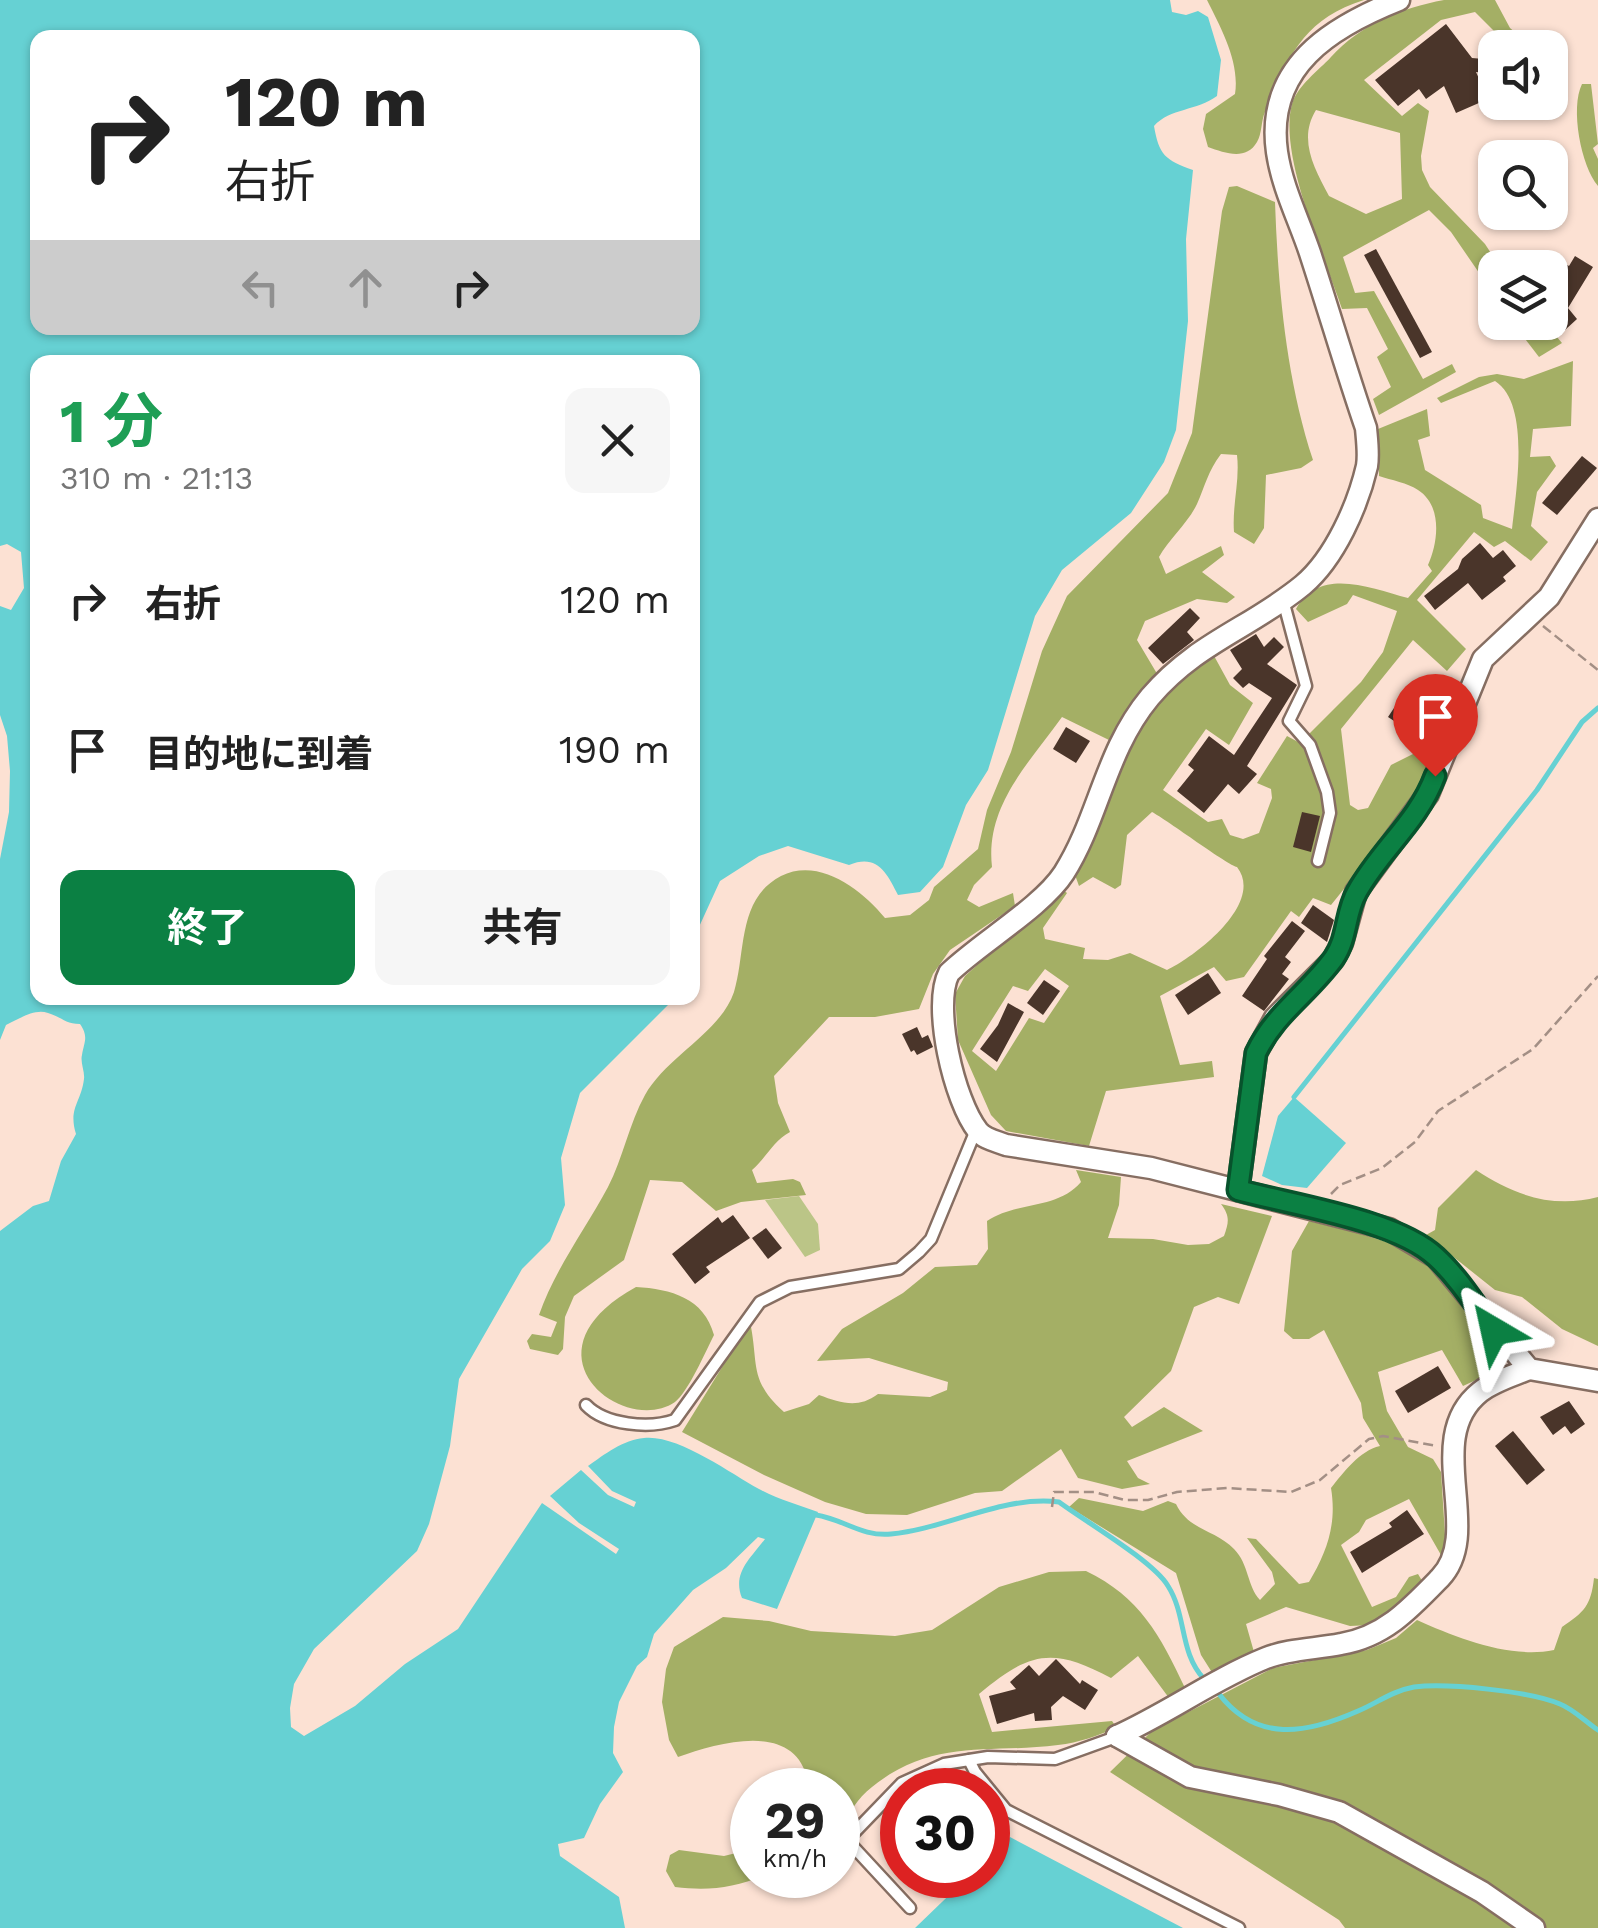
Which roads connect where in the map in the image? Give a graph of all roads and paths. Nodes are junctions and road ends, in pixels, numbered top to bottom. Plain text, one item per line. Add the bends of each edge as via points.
1 (1399, 0) edge
2 (1598, 520) edge
3 (1282, 599) junction
4 (1530, 615) junction
5 (1598, 670) edge
6 (1318, 861) dead end
7 (1598, 976) edge
8 (976, 1129) junction
9 (1238, 1190) junction
10 (1320, 1212) junction
11 (1528, 1369) junction
12 (1598, 1381) edge
13 (586, 1405) dead end
14 (1454, 1449) junction
15 (1052, 1507) dead end
16 (1117, 1736) junction
17 (969, 1760) junction
18 (910, 1908) dead end
19 (1239, 1928) edge
20 (1534, 1928) edge

1 - 3 street via 1323,37 1280,103 1277,154 1366,428 1368,462 1342,532 1305,584
2 - 4 street via 1566,575
3 - 6 lane via 1306,686 1289,721 1310,745 1330,813
3 - 8 street via 1198,650 1152,695 1130,722 1061,878 949,972 941,988 950,1058
4 - 5 path
4 - 9 street via 1483,658 1428,794 1356,892 1333,960 1264,1037 1256,1053
7 - 10 path via 1549,1035 1438,1111 1415,1142 1382,1168 1340,1185
8 - 9 street via 1006,1145
8 - 13 lane via 931,1239 899,1269 790,1286 760,1302 674,1420 642,1424 596,1416
9 - 10 street
10 - 11 street via 1389,1229 1436,1256
11 - 12 street
11 - 14 street via 1472,1400
14 - 15 path via 1383,1436 1291,1492 1227,1488 1148,1500 1054,1492
14 - 16 street via 1452,1560 1404,1614 1371,1637 1266,1658
16 - 17 lane via 1055,1759
16 - 20 street via 1190,1777 1339,1812
17 - 18 lane via 902,1783 847,1840
17 - 19 lane via 1006,1810

